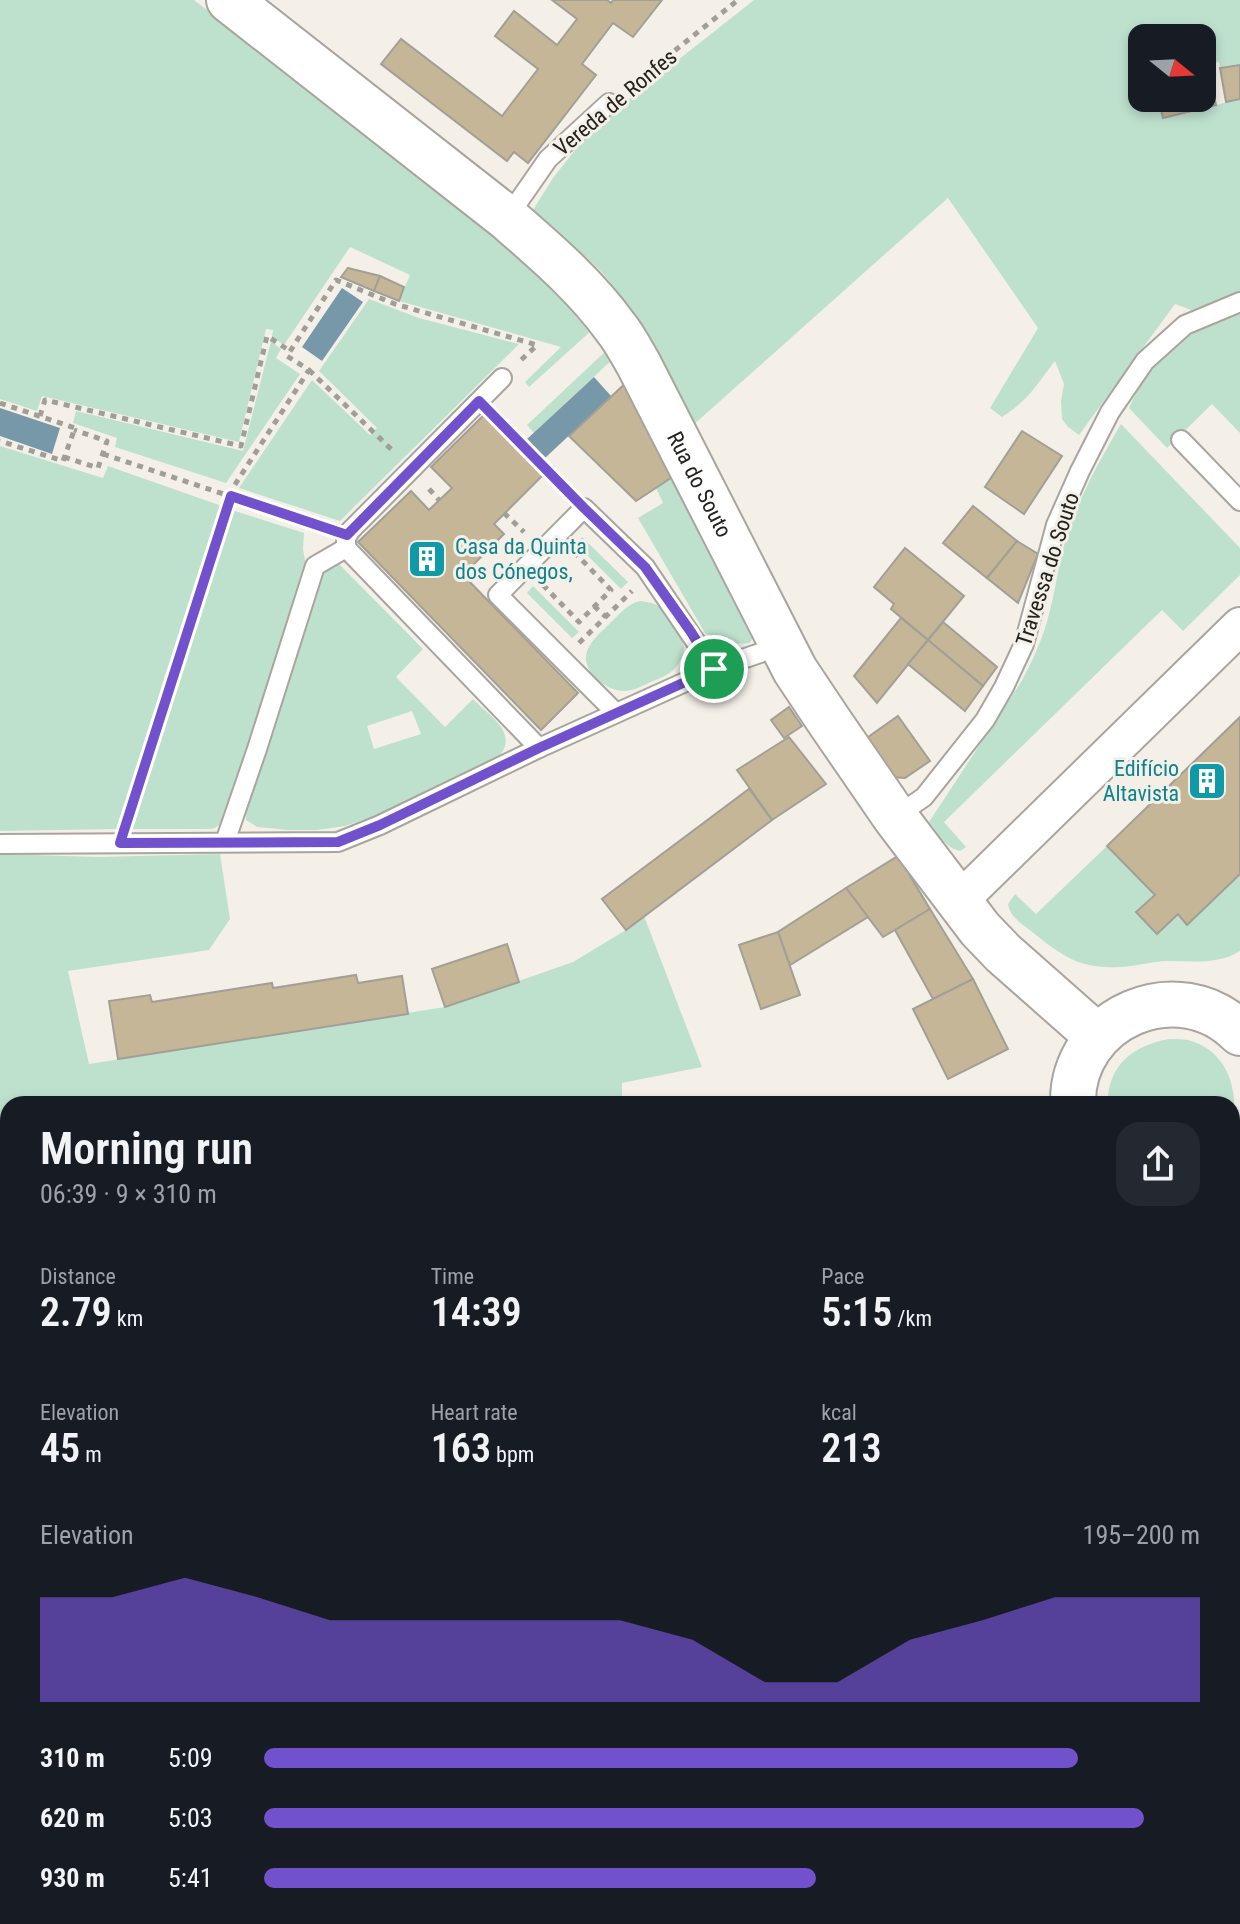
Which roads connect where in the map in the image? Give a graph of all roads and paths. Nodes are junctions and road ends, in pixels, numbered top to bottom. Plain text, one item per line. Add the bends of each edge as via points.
1 (229, 0) edge
2 (738, 0) edge
3 (609, 103) joint
4 (507, 218) junction
5 (1240, 302) edge
6 (290, 351) junction
7 (525, 356) dead end
8 (309, 370) junction
9 (502, 378) dead end
10 (479, 401) junction
11 (0, 403) edge
12 (40, 416) junction
13 (74, 430) junction
14 (1181, 440) dead end
15 (0, 441) edge
16 (103, 454) junction
17 (64, 457) junction
18 (401, 460) dead end
19 (231, 496) junction
20 (1240, 501) edge
21 (584, 508) junction
22 (504, 513) dead end
23 (518, 527) dead end
24 (557, 536) junction
25 (346, 542) junction
26 (525, 567) junction
27 (650, 573) junction
28 (594, 606) junction
29 (606, 617) junction
30 (1240, 626) edge
31 (783, 645) junction
32 (563, 659) junction
33 (714, 669) junction
34 (615, 712) junction
35 (539, 748) junction
36 (895, 817) junction
37 (225, 842) junction
38 (120, 843) junction
39 (0, 844) edge
40 (958, 902) junction
41 (1221, 999) edge
42 (1240, 1033) edge
43 (1097, 1036) junction
44 (1073, 1096) edge

1 - 4 street, Rua do Souto
2 - 3 path, Vereda de Ronfes
3 - 4 lane, Vereda de Ronfes via 548,159
4 - 31 street, Rua do Souto via 586,292 616,328
5 - 36 lane, Travessa do Souto via 1185,325 1145,361 1110,412 1056,525 1024,644 1004,687 985,720 924,797
6 - 7 path via 336,280 395,304 537,345
6 - 8 path via 287,356
6 - 12 path via 267,336 241,446 45,400
8 - 18 path
8 - 19 path
9 - 10 lane
10 - 21 path
10 - 25 lane
11 - 12 path
12 - 13 path
13 - 16 path via 107,441
13 - 17 path
14 - 20 lane
15 - 17 path via 63,461
16 - 17 path via 98,468
16 - 19 path
19 - 25 path
19 - 38 path
21 - 24 lane
21 - 27 lane
22 - 23 path
24 - 26 lane
24 - 28 path via 611,590
25 - 35 lane
25 - 37 lane via 315,566
26 - 28 path via 579,622
26 - 32 lane via 498,595
27 - 29 path
27 - 33 lane
28 - 29 path
29 - 32 path
30 - 40 street
31 - 33 lane
31 - 36 street, Rua do Souto
32 - 34 lane
33 - 34 lane
34 - 35 lane
35 - 37 lane via 338,842
36 - 40 street, Rua do Souto
37 - 38 lane
38 - 39 lane
40 - 43 street, Rua do Souto via 1003,953
41 - 42 street via 1230,1024
41 - 43 street via 1146,1007
43 - 44 street via 1081,1062

